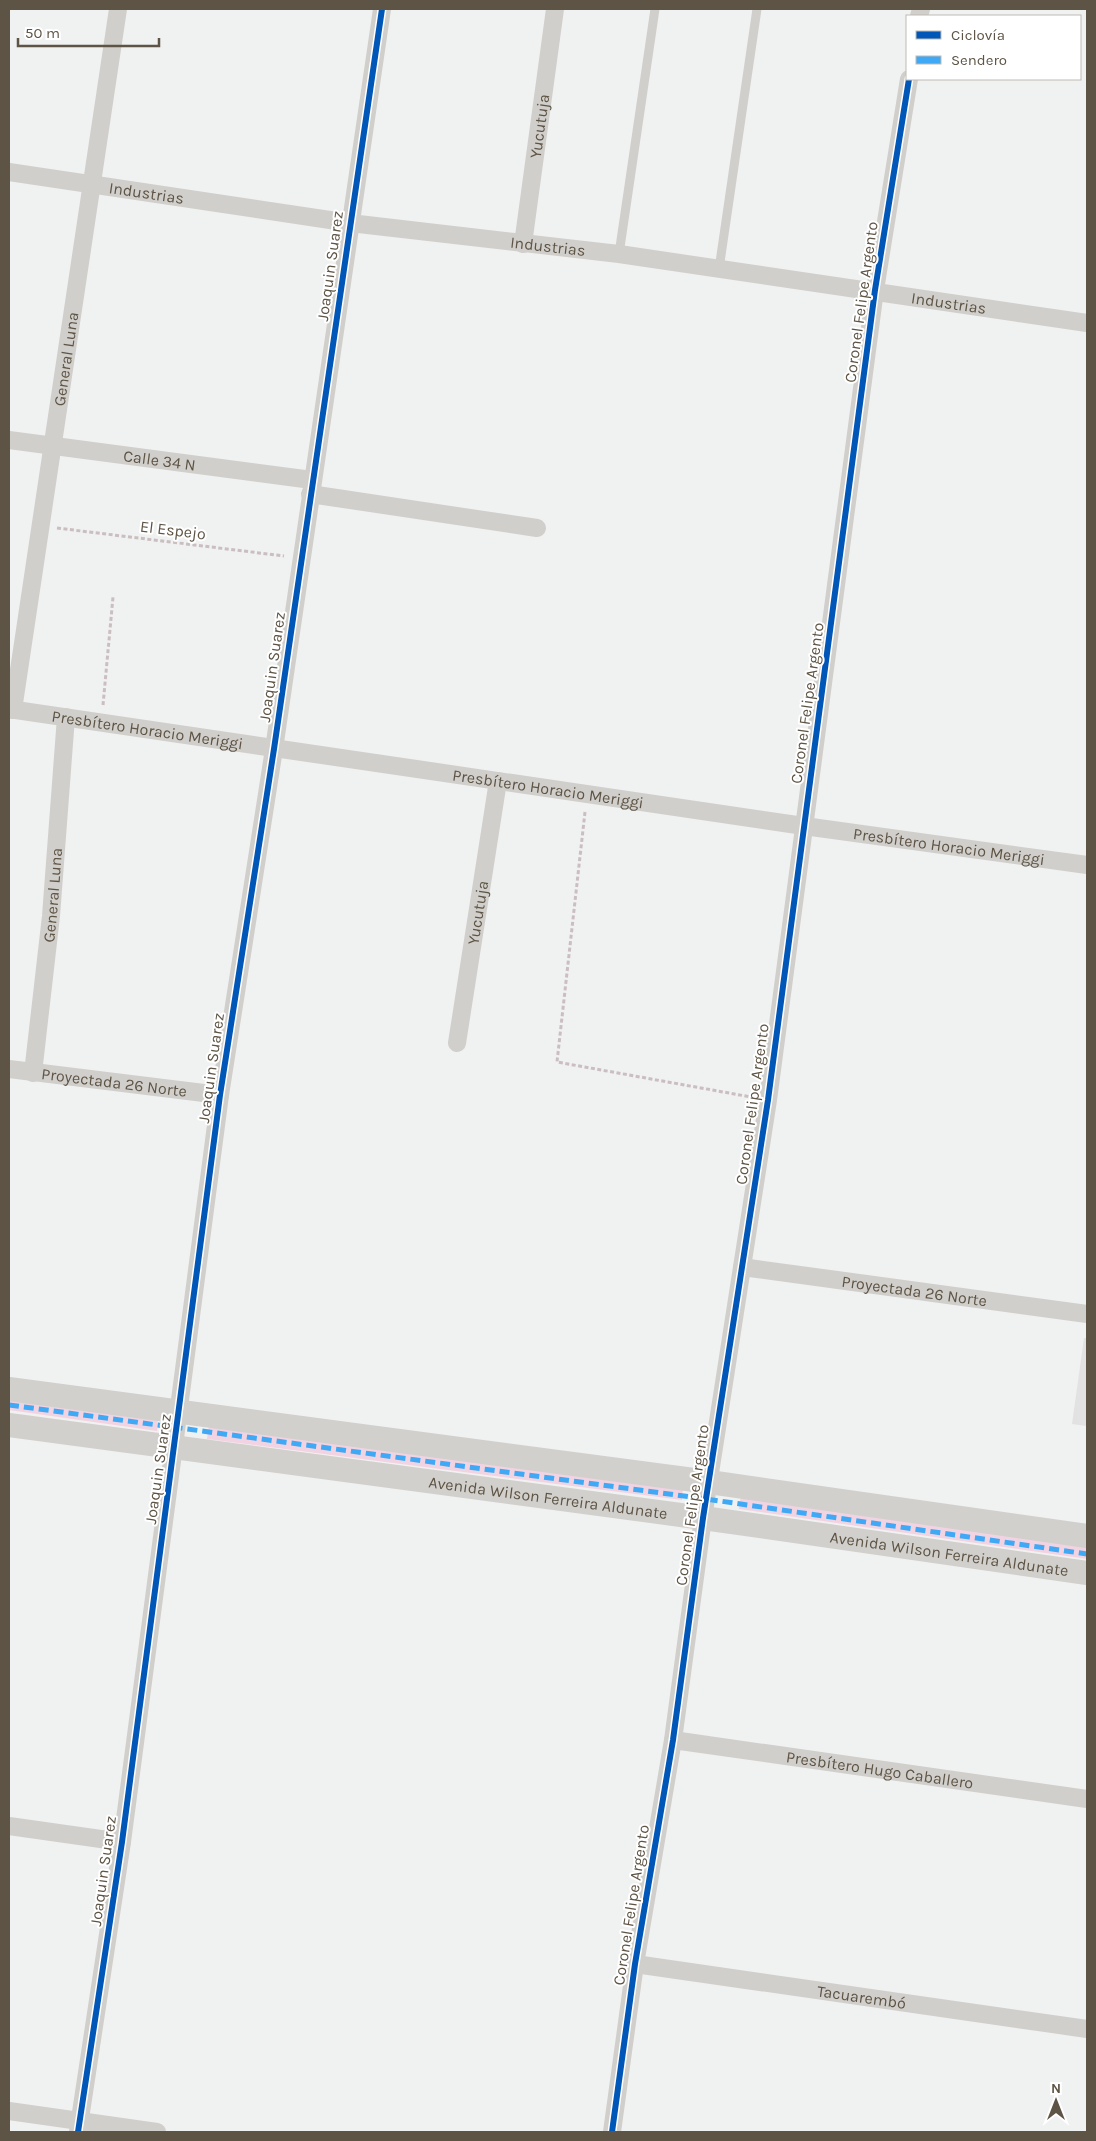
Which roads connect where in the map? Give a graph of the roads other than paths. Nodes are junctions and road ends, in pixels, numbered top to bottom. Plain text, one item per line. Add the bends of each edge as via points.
1 (118, 9) edge
2 (382, 9) edge
3 (555, 9) edge
4 (655, 9) edge
5 (758, 9) edge
6 (909, 80) edge
7 (9, 172) edge
8 (92, 184) junction
9 (350, 223) junction
10 (523, 244) junction
11 (619, 254) junction
12 (719, 268) junction
13 (875, 290) junction
14 (1087, 323) edge
15 (9, 440) edge
16 (53, 446) junction
17 (311, 487) junction
18 (537, 528) dead end
19 (11, 709) edge
20 (66, 717) junction
21 (274, 749) junction
22 (498, 781) junction
23 (804, 826) junction
24 (1087, 865) edge
25 (457, 1043) dead end
26 (9, 1069) edge
27 (33, 1073) junction
28 (220, 1095) junction
29 (742, 1266) junction
30 (1087, 1314) edge
31 (9, 1389) edge
32 (179, 1412) junction
33 (9, 1424) edge
34 (174, 1448) junction
35 (709, 1482) junction
36 (703, 1518) junction
37 (1087, 1536) edge
38 (1087, 1573) edge
39 (673, 1740) junction
40 (1087, 1799) edge
41 (9, 1826) edge
42 (122, 1842) junction
43 (634, 1964) junction
44 (1087, 2029) edge
45 (9, 2111) edge
46 (79, 2127) edge
47 (157, 2132) edge
48 (612, 2132) edge

1 - 8 street, General Luna
2 - 9 street, Joaquin Suarez
3 - 10 street, Yucutuja
4 - 11 lane
5 - 12 lane
6 - 13 street, Coronel Felipe Argento
7 - 8 street, Industrias
8 - 9 street, Industrias
8 - 16 street, General Luna
9 - 10 street, Industrias
9 - 17 street, Joaquin Suarez
10 - 11 street, Industrias
11 - 12 street, Industrias
12 - 13 street, Industrias
13 - 14 street, Industrias
13 - 23 street, Coronel Felipe Argento
15 - 16 street, Calle 34 N
16 - 17 street, Calle 34 N
16 - 19 street, General Luna
17 - 18 street, Calle 34 N
17 - 21 street, Joaquin Suarez
19 - 20 street, Presbítero Horacio Meriggi
20 - 21 street, Presbítero Horacio Meriggi
20 - 27 street, General Luna via 51,916
21 - 22 street, Presbítero Horacio Meriggi
21 - 28 street, Joaquin Suarez
22 - 23 street, Presbítero Horacio Meriggi
22 - 25 street, Yucutuja
23 - 24 street, Presbítero Horacio Meriggi
23 - 29 street, Coronel Felipe Argento via 768,1100
26 - 27 street, Proyectada 26 Norte
27 - 28 street, Proyectada 26 Norte
28 - 32 street, Joaquin Suarez
29 - 30 street, Proyectada 26 Norte
29 - 35 street, Coronel Felipe Argento
31 - 32 street
32 - 34 street, Joaquin Suarez
32 - 35 street
33 - 34 street, Avenida Wilson Ferreira Aldunate
34 - 36 street, Avenida Wilson Ferreira Aldunate
34 - 42 street, Joaquin Suarez
35 - 36 street, Coronel Felipe Argento
35 - 37 street
36 - 38 street, Avenida Wilson Ferreira Aldunate
36 - 39 street, Coronel Felipe Argento
39 - 40 street, Presbítero Hugo Caballero
39 - 43 street, Coronel Felipe Argento
41 - 42 street
42 - 46 street, Joaquin Suarez
43 - 44 street, Tacuarembó
43 - 48 street, Coronel Felipe Argento
45 - 46 street
46 - 47 street

